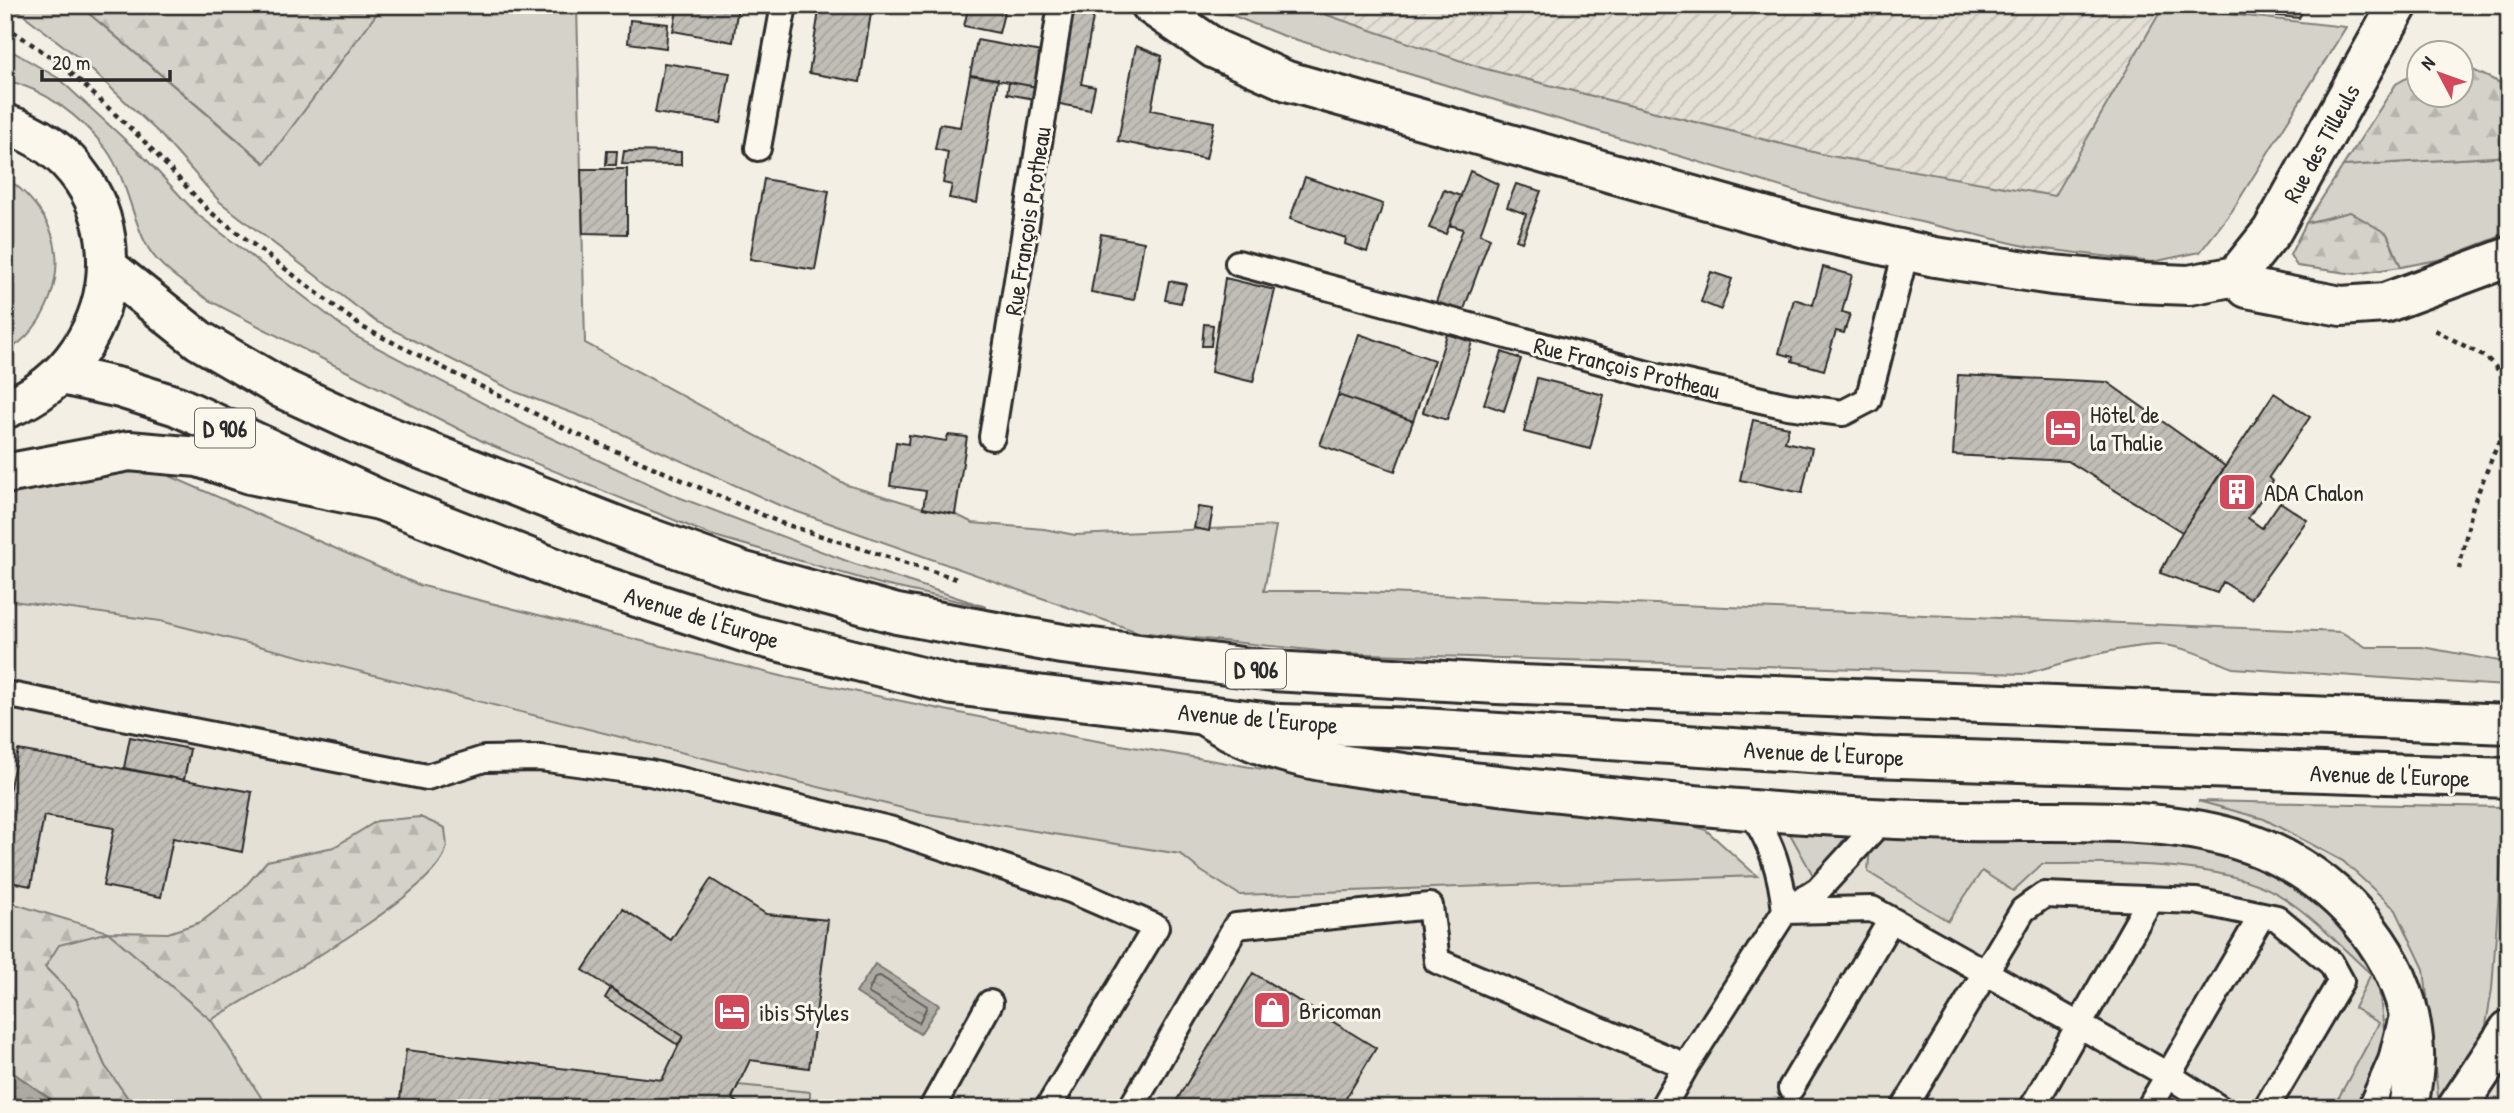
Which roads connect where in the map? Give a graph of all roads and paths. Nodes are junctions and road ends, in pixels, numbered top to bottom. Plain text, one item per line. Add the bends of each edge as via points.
1 (784, 5) edge
2 (1061, 5) edge
3 (1150, 5) edge
4 (2398, 5) edge
5 (5, 26) edge
6 (5, 124) edge
7 (758, 148) dead end
8 (1906, 251) junction
9 (2509, 257) edge
10 (1238, 263) dead end
11 (109, 268) junction
12 (2236, 276) junction
13 (2385, 303) junction
14 (62, 375) junction
15 (5, 409) edge
16 (992, 437) dead end
17 (5, 474) edge
18 (380, 500) junction
19 (2459, 569) dead end
20 (963, 581) dead end
21 (5, 694) edge
22 (1203, 714) junction
23 (2501, 723) edge
24 (2509, 778) edge
25 (1750, 811) junction
26 (1882, 820) junction
27 (2150, 900) junction
28 (1785, 911) junction
29 (2262, 915) junction
30 (1891, 920) junction
31 (1986, 973) junction
32 (2406, 1002) junction
33 (990, 1003) dead end
34 (2079, 1026) junction
35 (2509, 1030) edge
36 (1686, 1066) junction
37 (2168, 1075) junction
38 (1791, 1088) dead end
39 (932, 1108) edge
40 (1048, 1108) edge
41 (1131, 1108) edge
42 (1662, 1108) edge
43 (1904, 1108) edge
44 (2032, 1108) edge
45 (2149, 1108) edge
46 (2219, 1108) edge
47 (2266, 1108) edge
48 (2370, 1108) edge
49 (2408, 1108) edge
50 (2457, 1108) edge

1 - 7 lane
2 - 16 lane, Rue François Protheau
3 - 8 main road via 1215,49 1287,81 1806,228
4 - 12 main road, Rue des Tilleuls via 2273,231
5 - 20 path via 61,64 142,139 209,211 362,327 572,432 781,523
6 - 11 main road via 23,129 58,153 86,186 103,225
8 - 10 lane, Rue François Protheau via 1868,400 1843,413 1788,406 1654,376
8 - 12 main road via 2052,275 2139,283 2189,285
9 - 13 main road
11 - 14 main road via 96,326
11 - 23 main road, Avenue de l'Europe / D 906 via 199,340 283,389 370,429 741,570 910,616 1062,644 1273,671 1510,685
12 - 13 main road via 2247,288 2294,298 2341,306
13 - 19 path via 2487,358 2504,376 2507,421 2473,505
14 - 15 main road via 28,400
14 - 18 main road, Avenue de l'Europe / D 906 via 177,406
17 - 18 main road via 130,451 198,457 250,474
18 - 22 main road, Avenue de l'Europe / D 906 via 588,581 753,635 953,685
21 - 40 lane via 427,777 484,759 540,758 650,774 889,829 1071,890 1156,927
22 - 24 main road, Avenue de l'Europe / D 906 via 1280,724 1422,728 1871,757
22 - 25 main road via 1231,734 1304,760 1496,786
25 - 26 main road
25 - 28 lane via 1766,835 1781,878
26 - 28 lane via 1818,890
26 - 32 main road via 2160,825 2212,832 2262,848 2297,866 2351,909 2394,969
27 - 29 lane via 2196,901
27 - 31 lane via 2044,895 2023,910
27 - 34 lane
28 - 30 lane via 1872,909
28 - 36 lane
29 - 37 lane
29 - 47 lane via 2277,918 2331,963 2341,981
30 - 31 lane
30 - 38 lane
31 - 34 lane
31 - 43 lane
32 - 48 lane via 2391,1059
32 - 49 main road via 2414,1052
33 - 39 lane
34 - 37 lane
34 - 44 lane
35 - 50 main road
36 - 41 lane via 1437,961 1430,906 1236,926
36 - 42 lane
37 - 45 lane
37 - 46 lane

